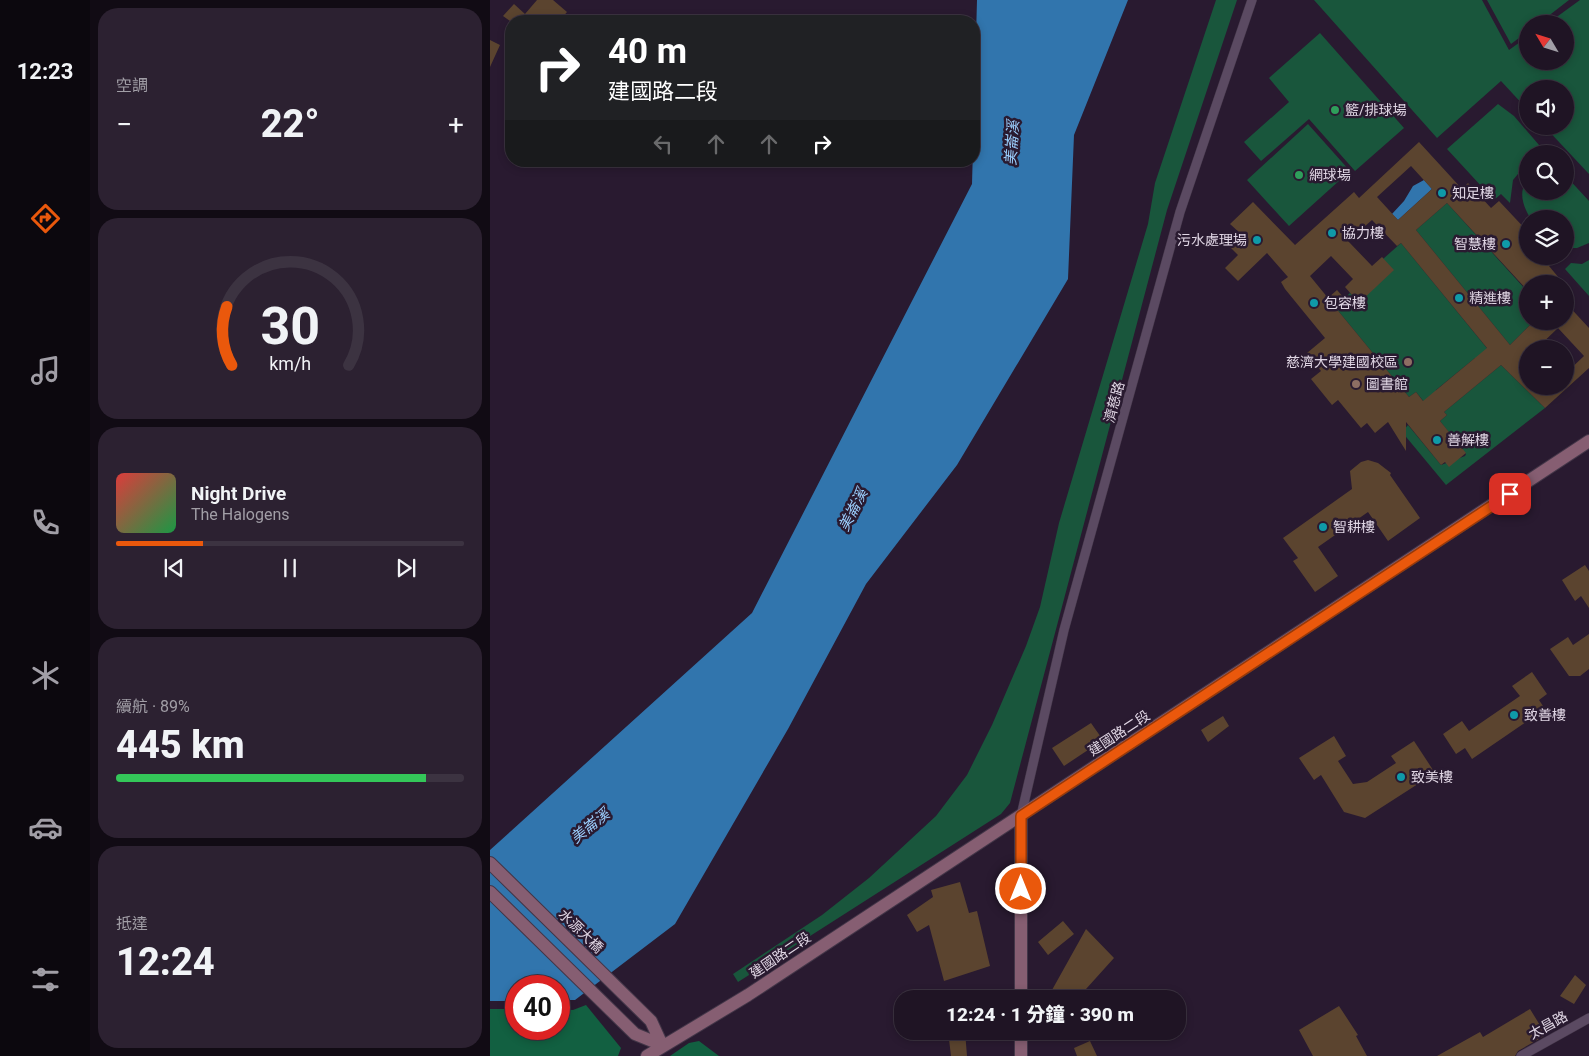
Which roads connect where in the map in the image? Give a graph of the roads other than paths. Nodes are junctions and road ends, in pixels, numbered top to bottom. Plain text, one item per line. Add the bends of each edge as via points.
1 (1252, 0) edge
2 (1589, 441) edge
3 (1021, 816) junction
4 (490, 863) edge
5 (490, 892) edge
6 (1021, 990) edge
7 (1589, 1018) edge
8 (1021, 1040) edge
9 (662, 1045) junction
10 (647, 1056) edge
11 (1021, 1056) edge
12 (1521, 1056) edge

1 - 3 street, 濟慈路 via 1180,212 1064,630
2 - 3 street, 建國路二段
3 - 6 street
3 - 9 street, 建國路二段 via 748,995
4 - 9 street, 水源大橋 via 652,1021
5 - 9 street via 635,1034
7 - 12 street, 太昌路
8 - 11 street
9 - 10 street, 建國路二段

